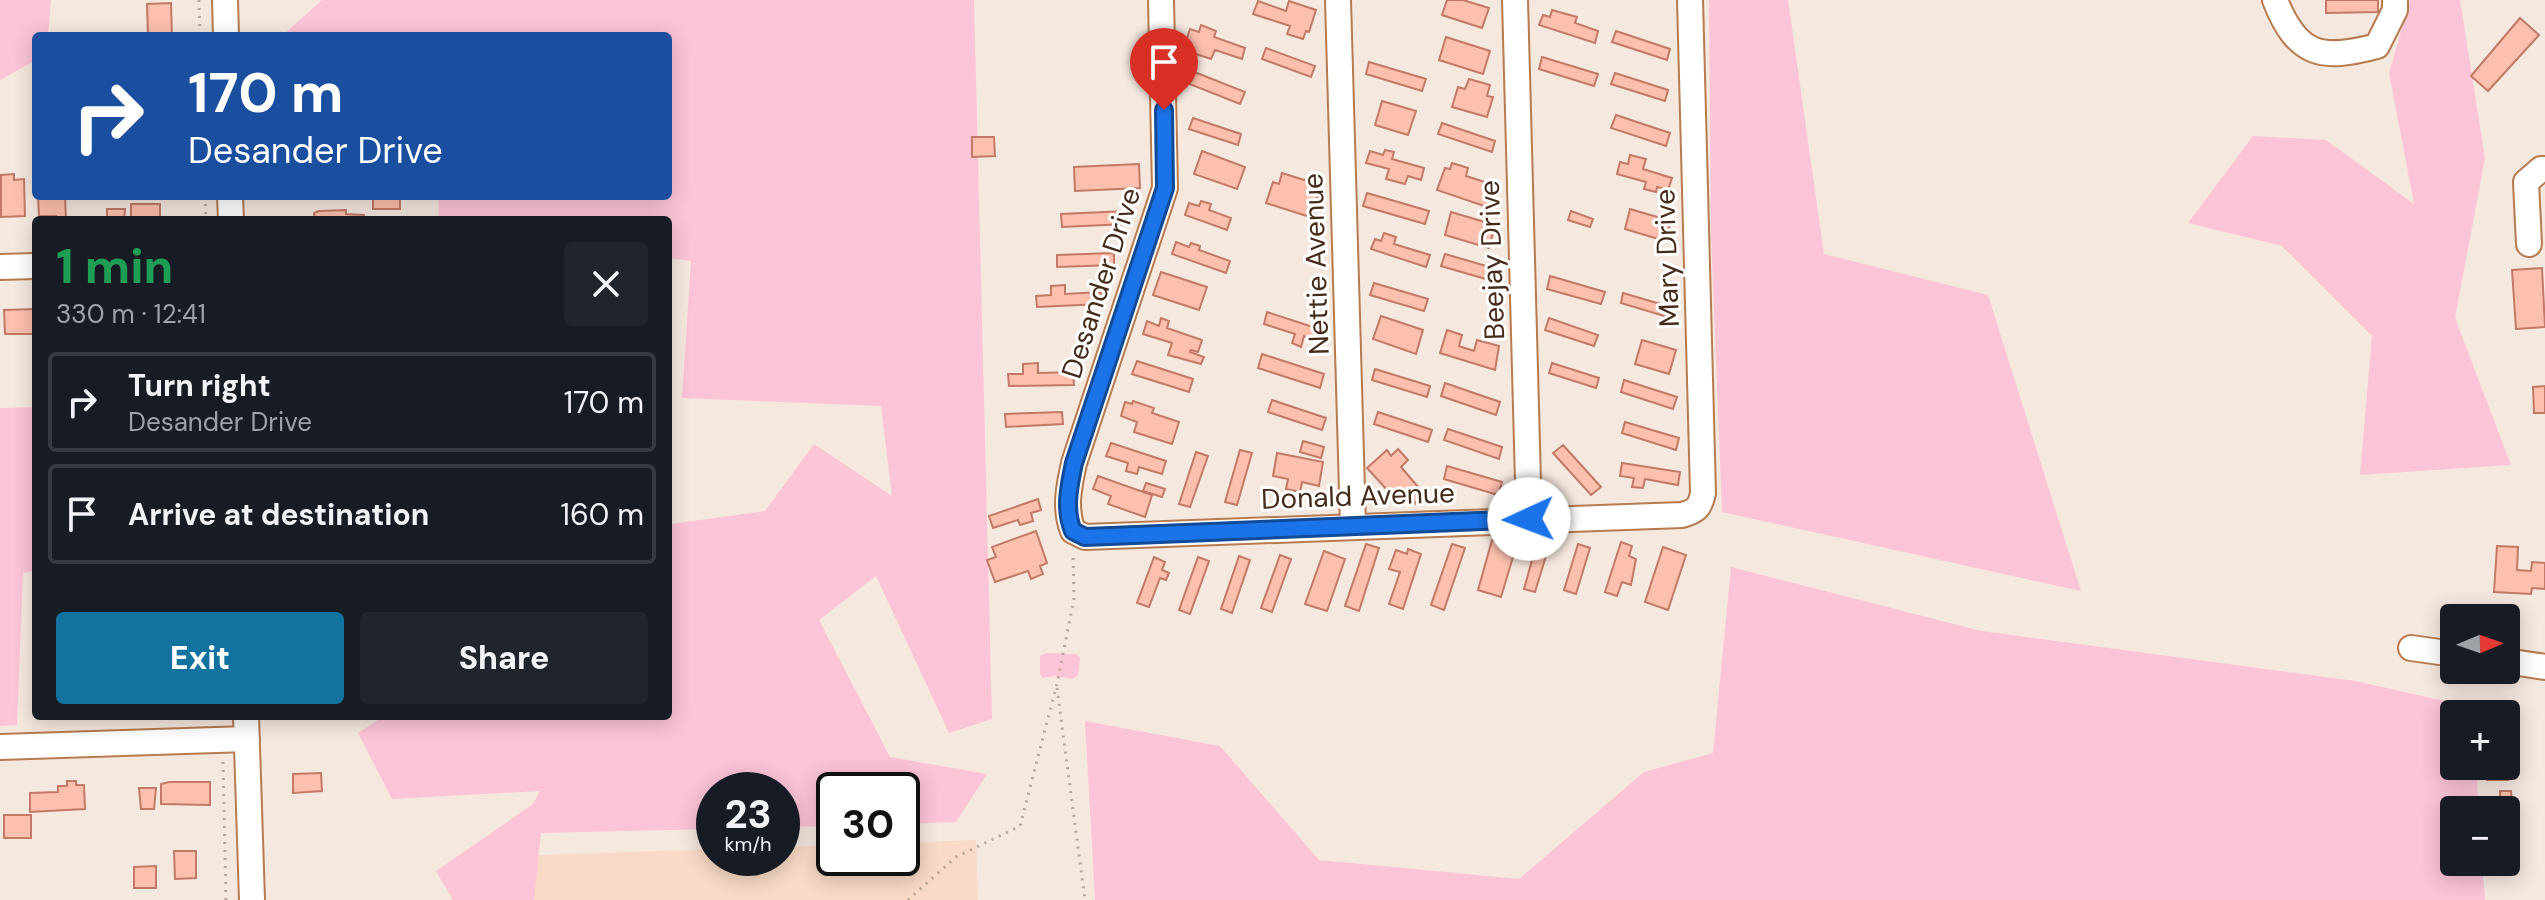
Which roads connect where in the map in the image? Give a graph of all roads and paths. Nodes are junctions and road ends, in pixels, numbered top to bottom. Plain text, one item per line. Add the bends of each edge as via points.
1 (199, 0) edge
2 (1161, 0) edge
3 (1338, 0) edge
4 (1515, 0) edge
5 (1690, 0) edge
6 (2275, 0) edge
7 (2395, 0) edge
8 (225, 2) edge
9 (200, 32) edge
10 (226, 32) edge
11 (2545, 169) edge
12 (2529, 244) dead end
13 (32, 266) edge
14 (0, 267) edge
15 (1694, 511) joint
16 (1529, 519) junction
17 (1353, 526) junction
18 (1073, 531) junction
19 (2411, 648) dead end
20 (2440, 652) edge
21 (2520, 663) edge
22 (2545, 667) edge
23 (1057, 684) junction
24 (247, 727) edge
25 (0, 747) edge
26 (222, 754) dead end
27 (226, 900) edge
28 (252, 900) edge
29 (908, 900) edge
30 (1085, 900) edge

1 - 9 path
2 - 18 street, Desander Drive via 1165,188 1074,463 1068,490
3 - 17 street, Nettie Avenue
4 - 16 street, Beejay Drive
5 - 15 street, Mary Drive via 1703,493
6 - 7 street via 2285,28 2310,49 2344,55 2377,46
8 - 10 street
11 - 12 street via 2526,182
13 - 14 street
15 - 16 street, Donald Avenue
16 - 17 street, Donald Avenue
17 - 18 street, Donald Avenue via 1085,537
18 - 23 path via 1074,599
19 - 20 street
21 - 22 street
23 - 29 path via 1020,826 956,857
23 - 30 path
24 - 25 street
24 - 28 street
26 - 27 path

